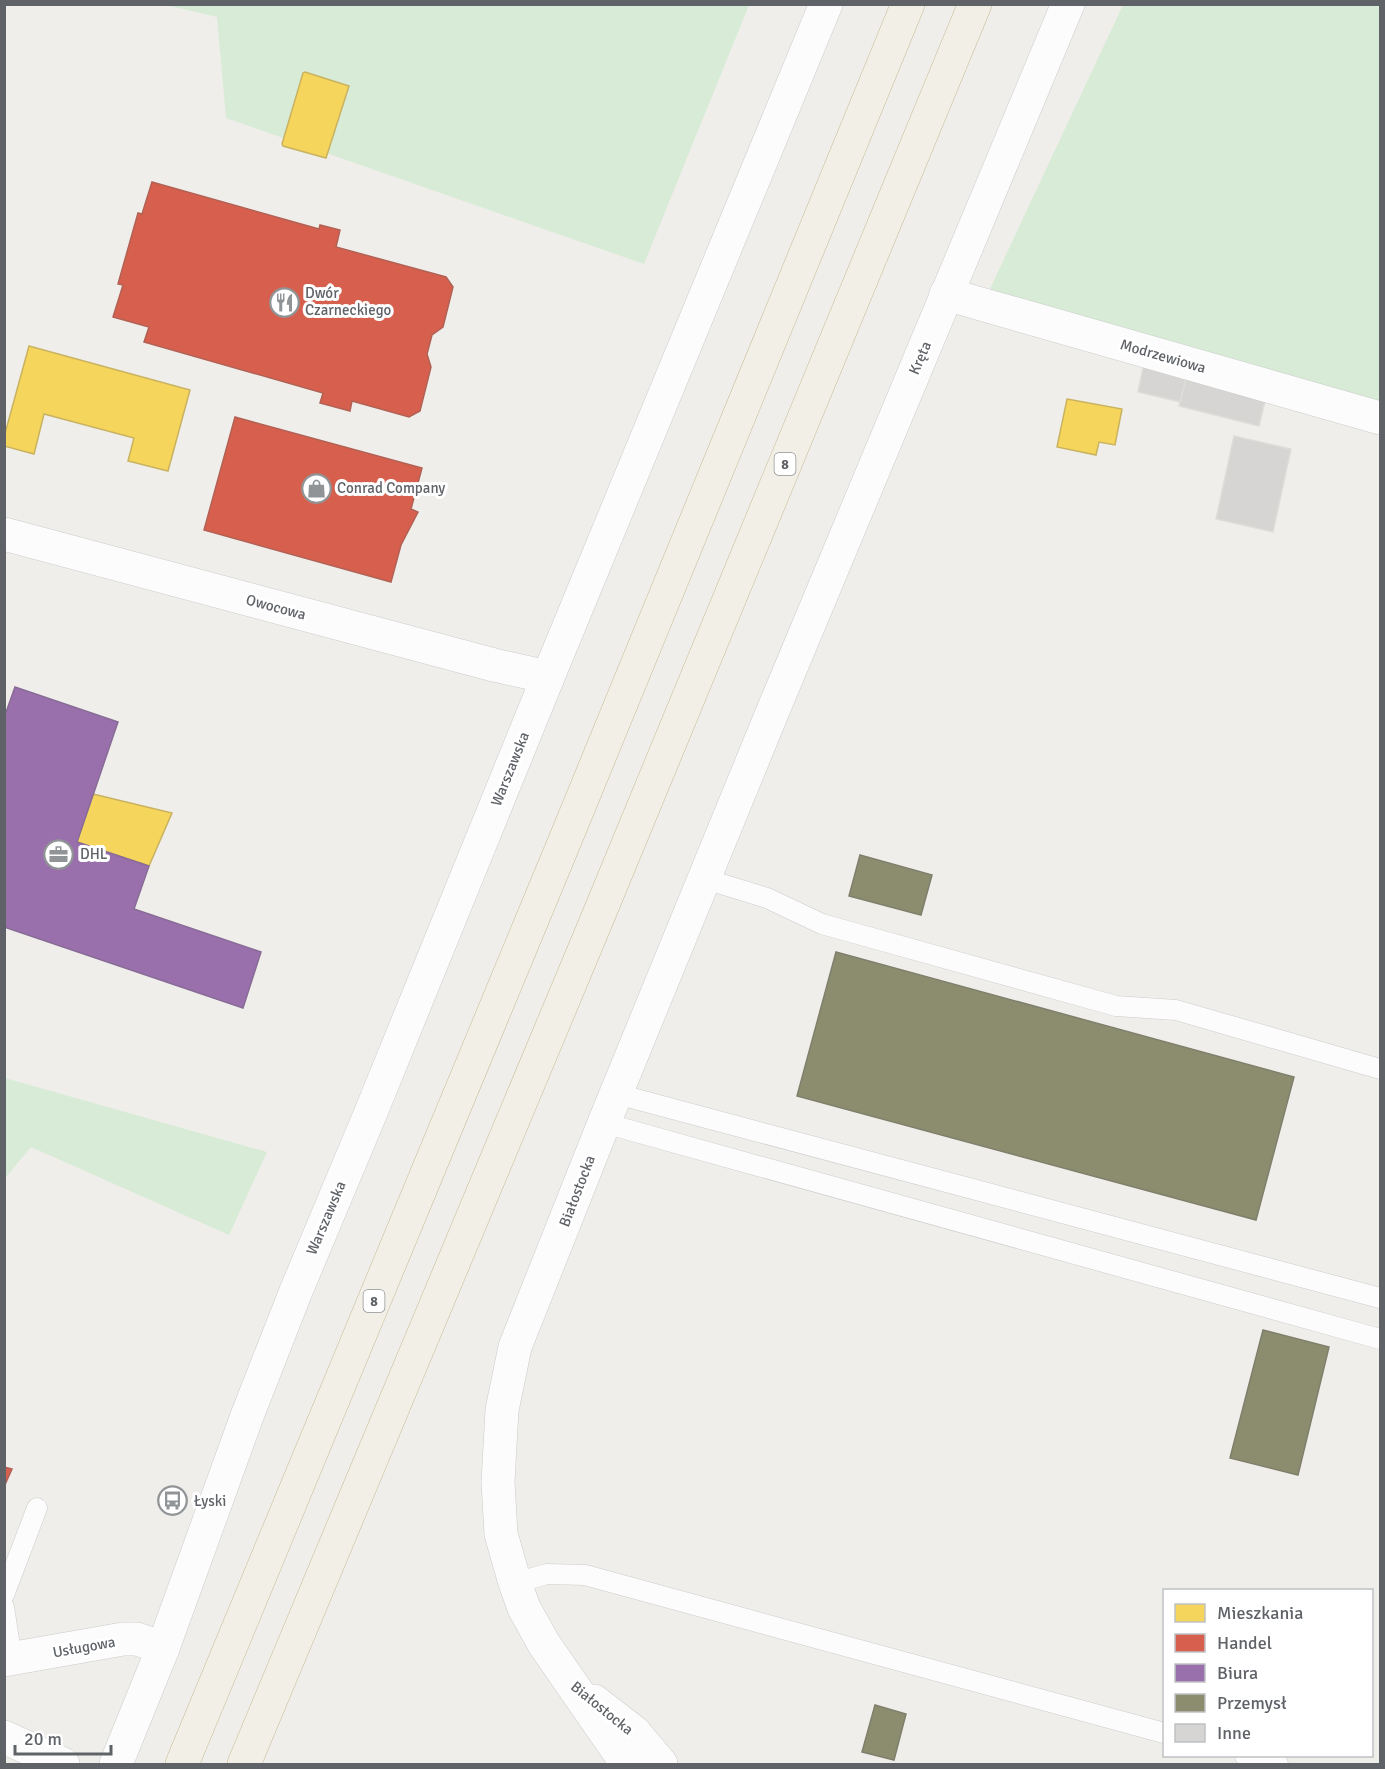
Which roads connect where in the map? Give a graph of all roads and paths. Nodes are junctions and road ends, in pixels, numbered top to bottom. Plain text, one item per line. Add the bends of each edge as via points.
1 (826, 4) edge
2 (908, 4) edge
3 (975, 4) edge
4 (1068, 4) edge
5 (946, 294) junction
6 (1380, 417) edge
7 (4, 534) edge
8 (548, 677) junction
9 (772, 713) joint
10 (705, 879) junction
11 (1380, 1069) edge
12 (610, 1108) junction
13 (1380, 1298) edge
14 (1380, 1339) edge
15 (37, 1508) dead end
16 (515, 1583) junction
17 (4, 1595) edge
18 (5, 1610) edge
19 (163, 1648) junction
20 (8, 1660) edge
21 (567, 1679) junction
22 (1163, 1733) edge
23 (4, 1737) edge
24 (1252, 1757) edge
25 (63, 1764) edge
26 (116, 1764) edge
27 (182, 1764) edge
28 (244, 1764) edge
29 (627, 1764) edge
30 (661, 1764) edge
31 (1278, 1764) edge

1 - 8 street, Warszawska
2 - 27 highway, 8
3 - 28 highway, 8
4 - 5 street, Kręta
5 - 6 street, Modrzewiowa
5 - 9 street, Kręta
7 - 8 street, Owocowa
8 - 19 street, Warszawska via 296,1291
9 - 10 street, Białostocka
10 - 11 lane via 767,898 822,924 1116,1006 1176,1010
10 - 12 street, Białostocka
12 - 13 lane
12 - 14 lane
12 - 16 street, Białostocka via 516,1347 502,1410 498,1482 501,1534
15 - 17 lane
16 - 21 street, Białostocka via 543,1644
16 - 22 lane via 547,1574 585,1575
18 - 20 lane
19 - 20 street, Usługowa via 137,1639 123,1640
19 - 26 street, Warszawska
21 - 29 street, Białostocka
21 - 30 street, Białostocka via 634,1732
23 - 25 street
24 - 31 lane

